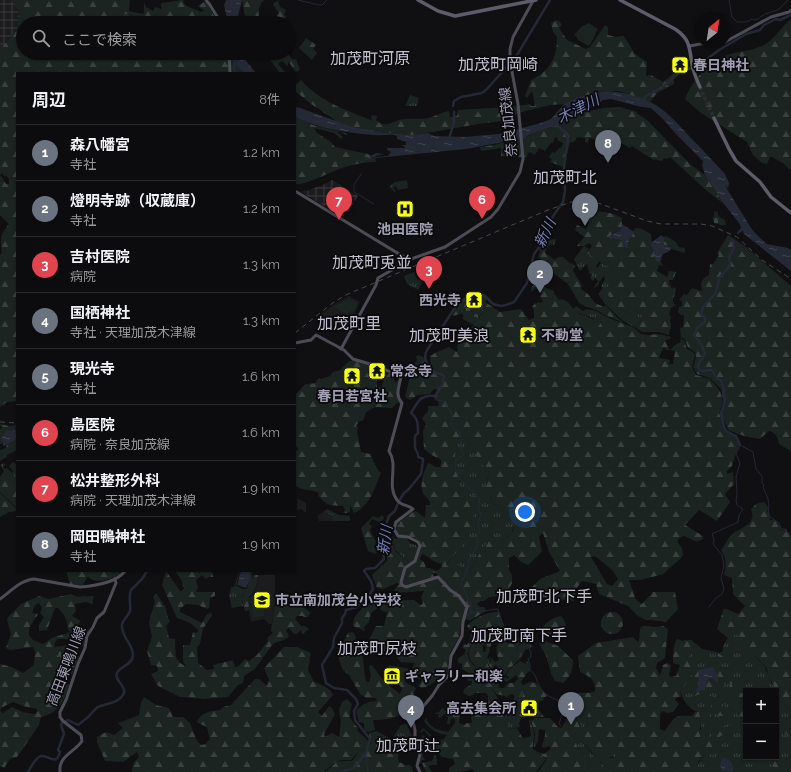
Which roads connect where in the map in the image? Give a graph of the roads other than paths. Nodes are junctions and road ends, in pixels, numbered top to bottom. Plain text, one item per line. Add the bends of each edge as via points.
1 (206, 0) edge
2 (418, 0) edge
3 (534, 0) edge
4 (620, 0) edge
5 (791, 10) edge
6 (217, 16) edge
7 (731, 39) edge
8 (695, 45) edge
9 (690, 46) junction
10 (229, 60) edge
11 (230, 72) edge
12 (700, 87) tunnel mouth
13 (714, 118) tunnel mouth
14 (296, 192) edge
15 (791, 213) edge
16 (409, 260) junction
17 (296, 343) edge
18 (341, 349) junction
19 (124, 572) edge
20 (115, 578) junction
21 (0, 599) edge
22 (60, 772) edge
23 (420, 772) edge

1 - 6 main road
2 - 3 highway via 438,11 455,16
3 - 16 main road, 奈良加茂線 via 513,37 510,49 523,158 520,172 491,217 445,246
4 - 9 highway via 675,29 686,38
5 - 7 main road via 771,17
8 - 9 main road
9 - 12 highway via 692,63
10 - 11 main road
13 - 15 highway via 736,161 762,184 771,197
14 - 16 main road
16 - 18 main road, 奈良加茂線 via 377,279 376,286
17 - 18 main road via 311,340 316,335
18 - 23 main road via 353,359 395,371 401,376 398,394 402,403 390,451 394,474 392,486 398,501 413,509 396,522 394,529 398,536 412,538 420,545 414,562 403,572 402,584 406,587 438,577 467,607 462,636 451,656 449,675 413,720 420,754 417,766
19 - 20 main road
20 - 21 main road via 80,587 31,579
20 - 22 main road, 高田東鳴川線 via 116,583 108,605 87,636 68,696 60,712 60,717 81,735 82,741 62,761

